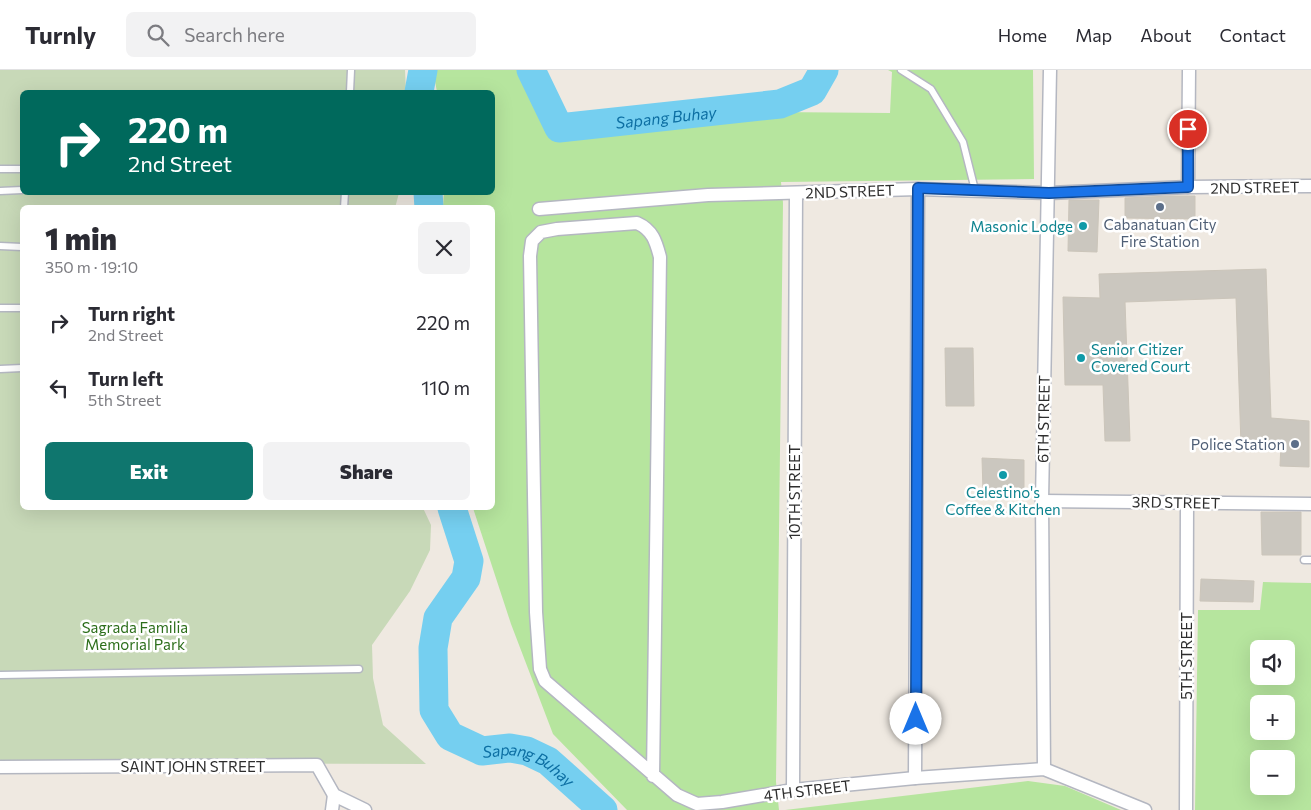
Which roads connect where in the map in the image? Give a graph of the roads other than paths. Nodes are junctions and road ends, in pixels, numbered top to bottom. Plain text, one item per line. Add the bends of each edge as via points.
1 (351, 70) edge
2 (901, 70) edge
3 (1050, 70) edge
4 (1189, 70) edge
5 (350, 90) edge
6 (0, 169) edge
7 (20, 169) edge
8 (1311, 186) edge
9 (1188, 187) junction
10 (918, 188) junction
11 (20, 190) edge
12 (975, 190) junction
13 (0, 191) edge
14 (796, 193) junction
15 (1049, 193) junction
16 (540, 208) dead end
17 (0, 246) edge
18 (20, 247) edge
19 (0, 308) edge
20 (20, 308) edge
21 (0, 368) edge
22 (20, 368) edge
23 (1042, 501) junction
24 (1187, 502) junction
25 (1311, 504) edge
26 (359, 669) dead end
27 (0, 675) edge
28 (0, 768) edge
29 (1044, 769) junction
30 (653, 776) junction
31 (915, 778) junction
32 (792, 790) junction
33 (334, 795) junction
34 (332, 810) edge
35 (365, 810) edge
36 (1145, 810) edge
37 (1186, 810) edge

1 - 5 lane
2 - 12 lane via 931,89 963,142
3 - 15 street, 6TH STREET
4 - 9 street
6 - 7 lane
8 - 9 street, 2ND STREET
9 - 15 street, 2ND STREET
10 - 12 street, 2ND STREET
10 - 14 street, 2ND STREET
10 - 31 street
11 - 13 lane
12 - 15 street, 2ND STREET
14 - 16 street, 2ND STREET via 708,195
14 - 32 street, 10TH STREET
15 - 23 street, 6TH STREET
17 - 18 lane
19 - 20 lane
21 - 22 lane
23 - 24 street, 3RD STREET
23 - 29 street, 6TH STREET
24 - 25 street, 3RD STREET
24 - 37 street, 5TH STREET
26 - 27 lane
28 - 33 street, SAINT JOHN STREET via 317,765
29 - 31 street, 4TH STREET
29 - 36 street, 4TH STREET
30 - 30 street, 4TH STREET via 545,681 540,669 536,612 530,256 532,241 541,232 637,223 647,227 656,240 660,258
30 - 32 street, 4TH STREET via 677,795 697,804
31 - 32 street, 4TH STREET
33 - 34 street
33 - 35 street

